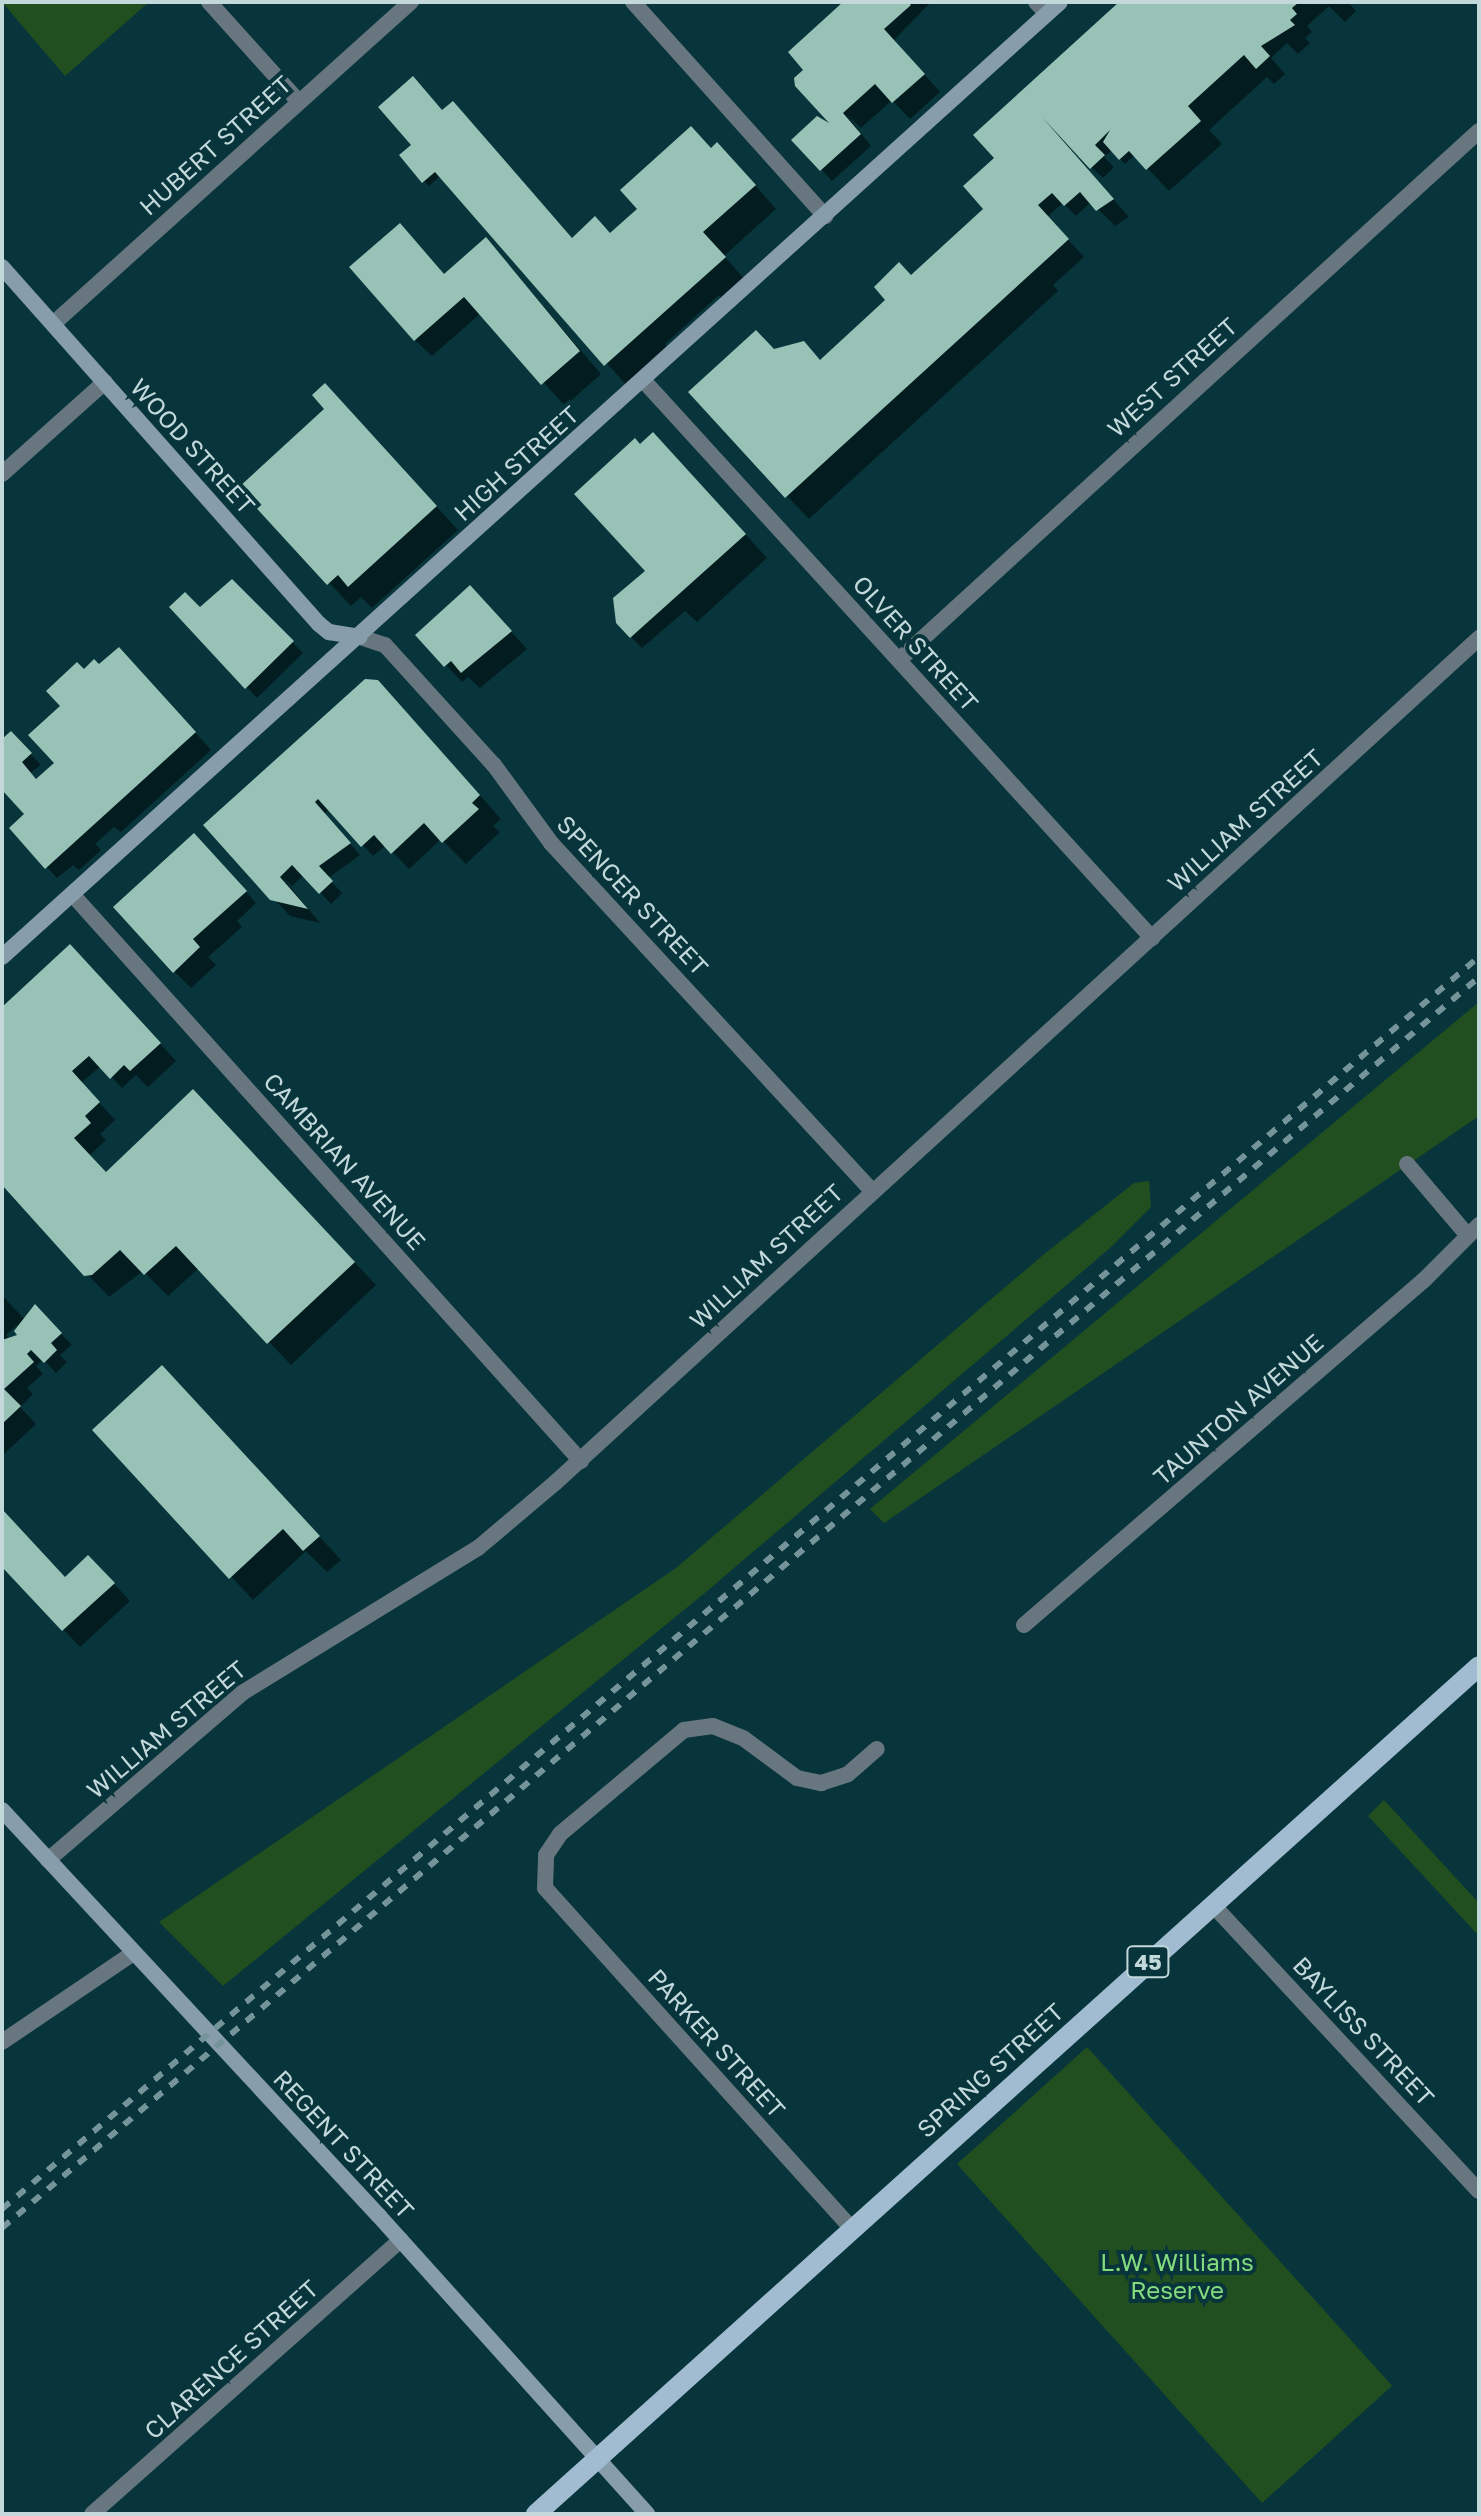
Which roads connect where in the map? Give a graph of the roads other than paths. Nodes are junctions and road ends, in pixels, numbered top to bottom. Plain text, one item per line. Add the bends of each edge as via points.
1 (209, 2) edge
2 (411, 2) edge
3 (633, 2) edge
4 (1048, 6) edge
5 (298, 101) junction
6 (1479, 131) edge
7 (825, 216) junction
8 (2, 267) edge
9 (53, 324) junction
10 (644, 381) junction
11 (105, 382) junction
12 (2, 474) edge
13 (360, 637) junction
14 (1479, 638) edge
15 (899, 660) junction
16 (72, 894) junction
17 (1152, 938) junction
18 (2, 957) edge
19 (1407, 1164) dead end
20 (872, 1191) junction
21 (1474, 1231) edge
22 (581, 1461) junction
23 (1024, 1625) dead end
24 (1479, 1666) edge
25 (877, 1749) dead end
26 (2, 1810) edge
27 (48, 1860) junction
28 (1212, 1904) junction
29 (132, 1954) junction
30 (2, 2042) edge
31 (1479, 2191) edge
32 (853, 2230) junction
33 (401, 2240) junction
34 (596, 2459) junction
35 (92, 2514) edge
36 (536, 2514) edge
37 (647, 2514) edge

1 - 5 street
2 - 5 street, HUBERT STREET
3 - 7 street
4 - 7 street, HIGH STREET
5 - 9 street, HUBERT STREET
6 - 15 street, WEST STREET
7 - 10 street, HIGH STREET
8 - 9 street, WOOD STREET
9 - 11 street, WOOD STREET
10 - 13 street, HIGH STREET
10 - 15 street, OLVER STREET
11 - 12 street
11 - 13 street, WOOD STREET via 319,624 329,632
13 - 16 street, HIGH STREET
13 - 20 street, SPENCER STREET via 385,645 494,765 551,843
14 - 17 street, WILLIAM STREET
15 - 17 street, OLVER STREET
16 - 18 street, HIGH STREET
16 - 22 street, CAMBRIAN AVENUE
17 - 20 street, WILLIAM STREET
19 - 21 street
20 - 22 street, WILLIAM STREET
21 - 23 street, TAUNTON AVENUE via 1366,1331
22 - 27 street, WILLIAM STREET via 478,1548 242,1693
24 - 28 main road, SPRING STREET / 45
25 - 32 street, PARKER STREET via 848,1774 821,1783 797,1778 743,1738 713,1726 684,1730 560,1834 546,1855 545,1888
26 - 27 street, REGENT STREET
27 - 29 street, REGENT STREET
28 - 31 street, BAYLISS STREET
28 - 32 main road, SPRING STREET / 45
29 - 30 street
29 - 33 street, REGENT STREET
32 - 34 main road, SPRING STREET / 45
33 - 34 street, REGENT STREET
33 - 35 street, CLARENCE STREET
34 - 36 main road, SPRING STREET / 45
34 - 37 street, REGENT STREET

